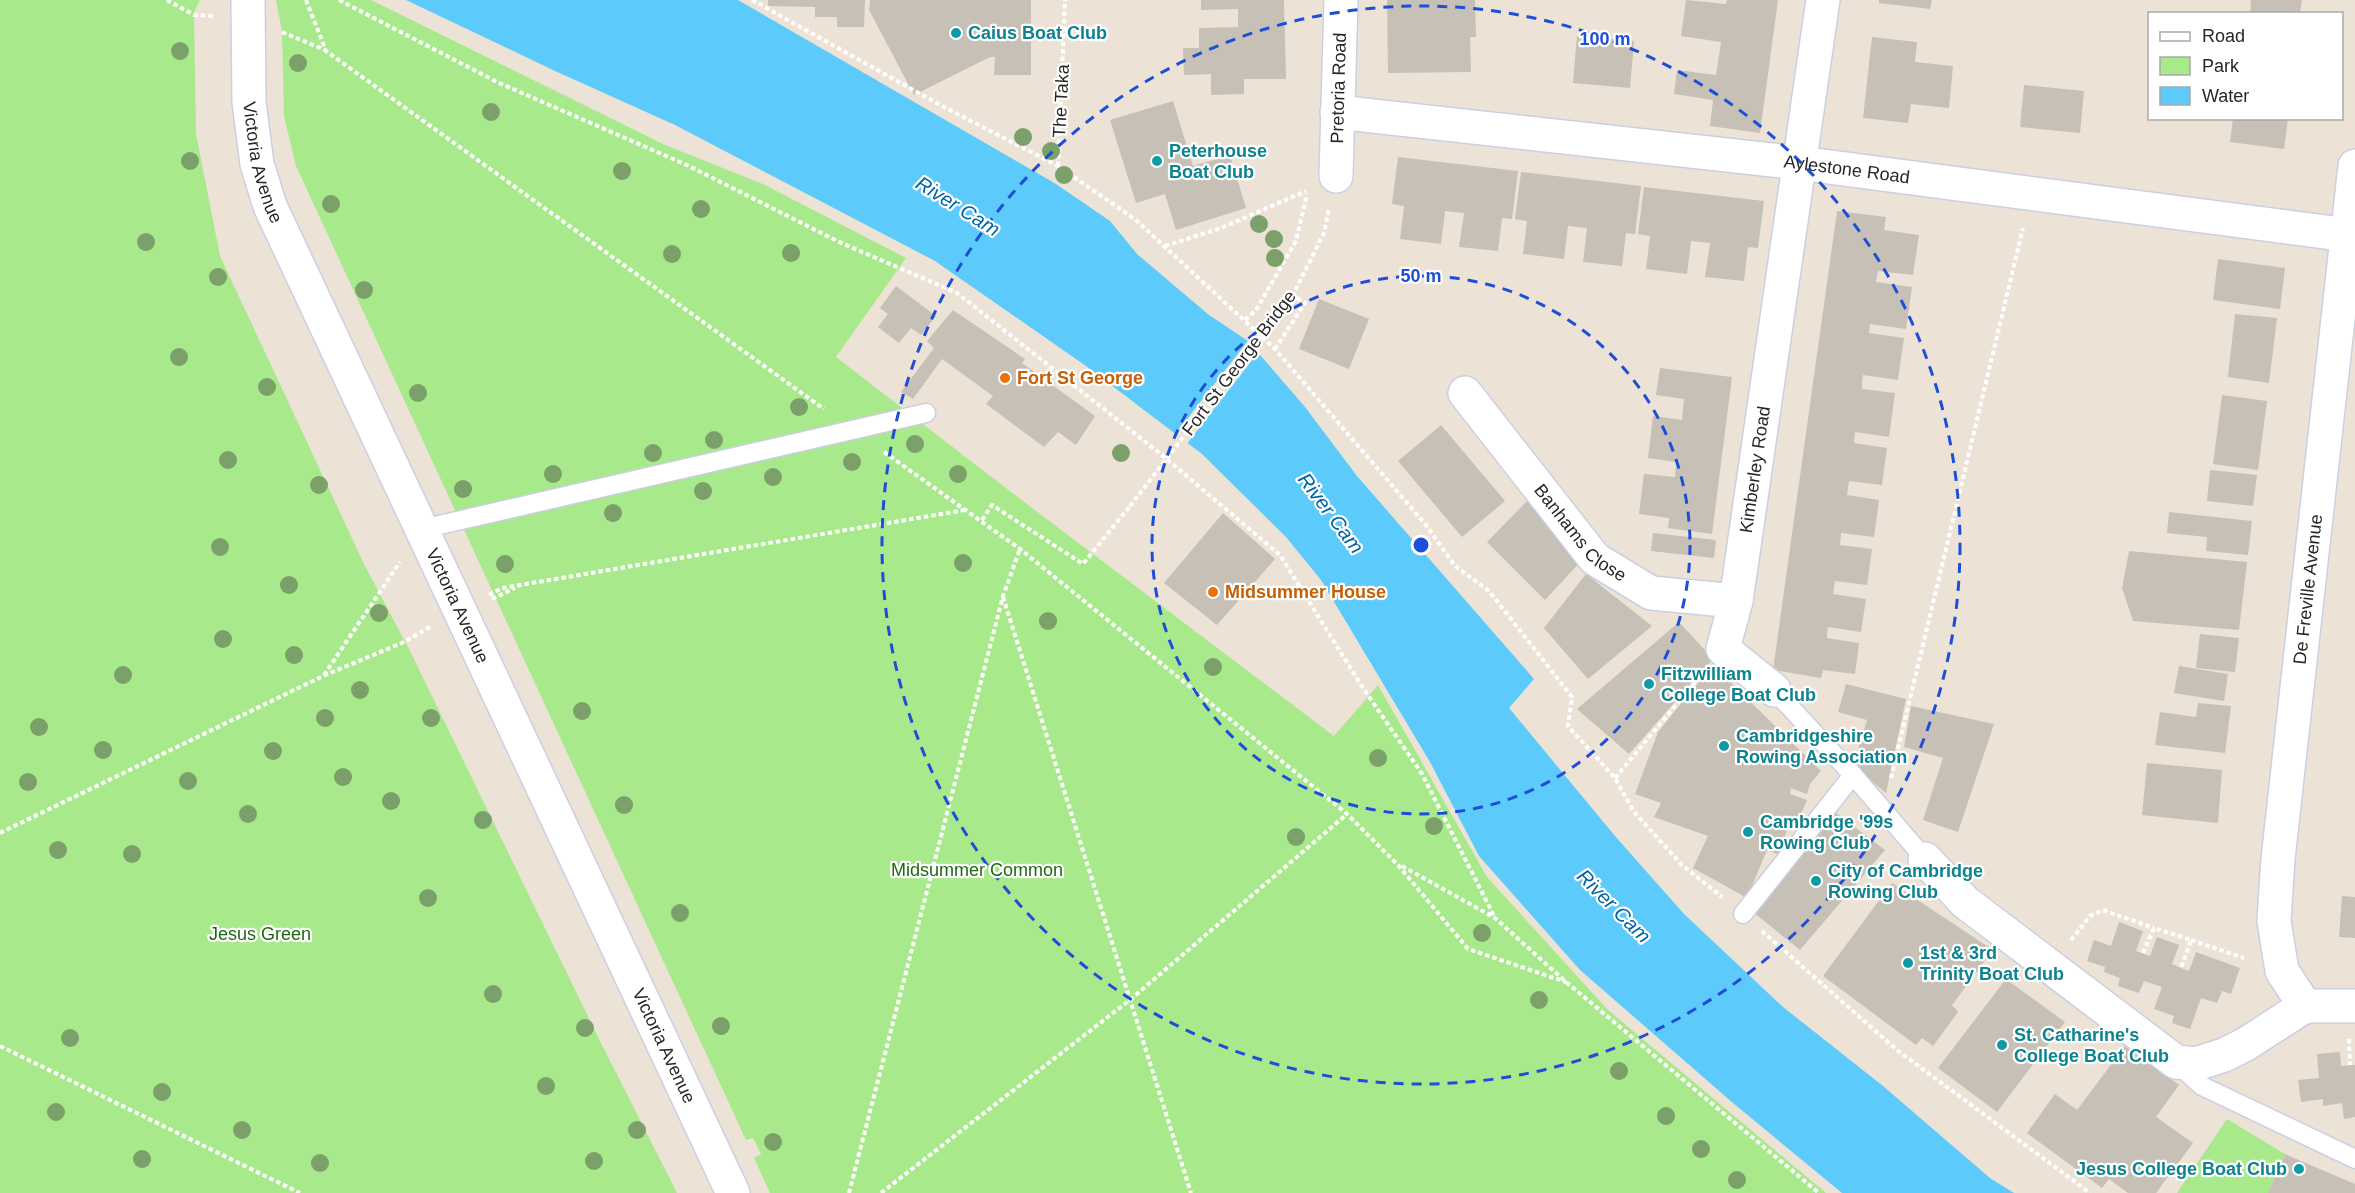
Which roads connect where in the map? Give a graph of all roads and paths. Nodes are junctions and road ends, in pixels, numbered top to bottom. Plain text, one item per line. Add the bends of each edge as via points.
1 (167, 0) edge
2 (248, 0) edge
3 (306, 0) edge
4 (339, 0) edge
5 (752, 0) edge
6 (1065, 0) edge
7 (1341, 0) edge
8 (1822, 0) edge
9 (195, 15) dead end
10 (282, 33) dead end
11 (326, 51) junction
12 (1337, 112) junction
13 (1799, 163) junction
14 (2355, 165) edge
15 (1058, 166) junction
16 (1336, 176) joint
17 (2030, 193) junction
18 (2351, 235) edge
19 (1165, 246) junction
20 (1293, 294) junction
21 (1244, 320) junction
22 (1275, 349) junction
23 (1465, 393) dead end
24 (926, 413) dead end
25 (854, 430) junction
26 (966, 510) junction
27 (982, 520) junction
28 (422, 529) junction
29 (1020, 549) junction
30 (521, 585) junction
31 (502, 588) dead end
32 (1489, 591) dead end
33 (486, 596) dead end
34 (1003, 596) junction
35 (1736, 602) junction
36 (404, 642) dead end
37 (1723, 649) junction
38 (323, 676) junction
39 (1774, 690) joint
40 (1853, 775) junction
41 (1615, 778) dead end
42 (1883, 811) junction
43 (1347, 814) junction
44 (0, 832) edge
45 (1925, 859) joint
46 (1398, 865) junction
47 (1743, 914) dead end
48 (1495, 918) junction
49 (2154, 928) junction
50 (2191, 940) junction
51 (2143, 953) dead end
52 (2243, 958) dead end
53 (2051, 965) junction
54 (2181, 968) dead end
55 (1566, 982) junction
56 (1131, 999) junction
57 (2305, 1005) junction
58 (2355, 1006) edge
59 (0, 1046) edge
60 (2176, 1062) junction
61 (2355, 1159) edge
62 (300, 1193) edge
63 (734, 1193) edge
64 (849, 1193) edge
65 (881, 1193) edge
66 (1191, 1193) edge
67 (1819, 1193) edge

1 - 9 path
2 - 28 street, Victoria Avenue via 249,102 257,164 270,206
3 - 11 path
4 - 48 path via 499,84 689,166 837,241 957,293 1162,455 1280,555 1422,774
5 - 15 path
6 - 15 path, The Taka
7 - 12 street, Pretoria Road
8 - 13 street, Kimberley Road
10 - 11 path
11 - 25 path
12 - 13 street, Aylestone Road
12 - 16 street, Pretoria Road
13 - 17 street, Aylestone Road
13 - 35 street, Kimberley Road
14 - 18 street, De Freville Avenue
15 - 19 path via 1137,220
16 - 20 path, Fort St George Bridge via 1324,233
17 - 18 street, Aylestone Road
17 - 42 path
18 - 57 street, De Freville Avenue via 2274,921 2282,971
19 - 21 path
19 - 21 path via 1221,228 1307,191 1296,241 1256,310
20 - 22 path via 1305,303
20 - 27 path, Fort St George Bridge, bridge via 1083,564 992,505
21 - 22 path
22 - 32 path via 1426,525 1455,566
23 - 35 street, Banhams Close via 1595,559 1651,593
24 - 25 lane
25 - 26 path
25 - 28 lane
26 - 27 path
26 - 30 path
27 - 29 path
28 - 38 path
28 - 63 street, Victoria Avenue
29 - 34 path
29 - 43 path
30 - 31 path
30 - 33 path via 488,601
34 - 56 path
34 - 64 path
35 - 37 street, Kimberley Road
36 - 38 path
37 - 39 street
37 - 41 path
38 - 44 path
39 - 40 lane
40 - 42 lane
40 - 47 lane
42 - 45 lane
43 - 46 path
43 - 56 path
45 - 53 street via 1965,902
46 - 48 path
46 - 55 path via 1468,949
48 - 55 path
49 - 50 path
49 - 51 path
49 - 53 path via 2103,910 2090,916
50 - 52 path
50 - 54 path
53 - 60 street
55 - 67 path
56 - 65 path
56 - 66 path
57 - 58 street
57 - 60 street via 2224,1055 2196,1064
59 - 62 path
60 - 61 lane via 2202,1086

